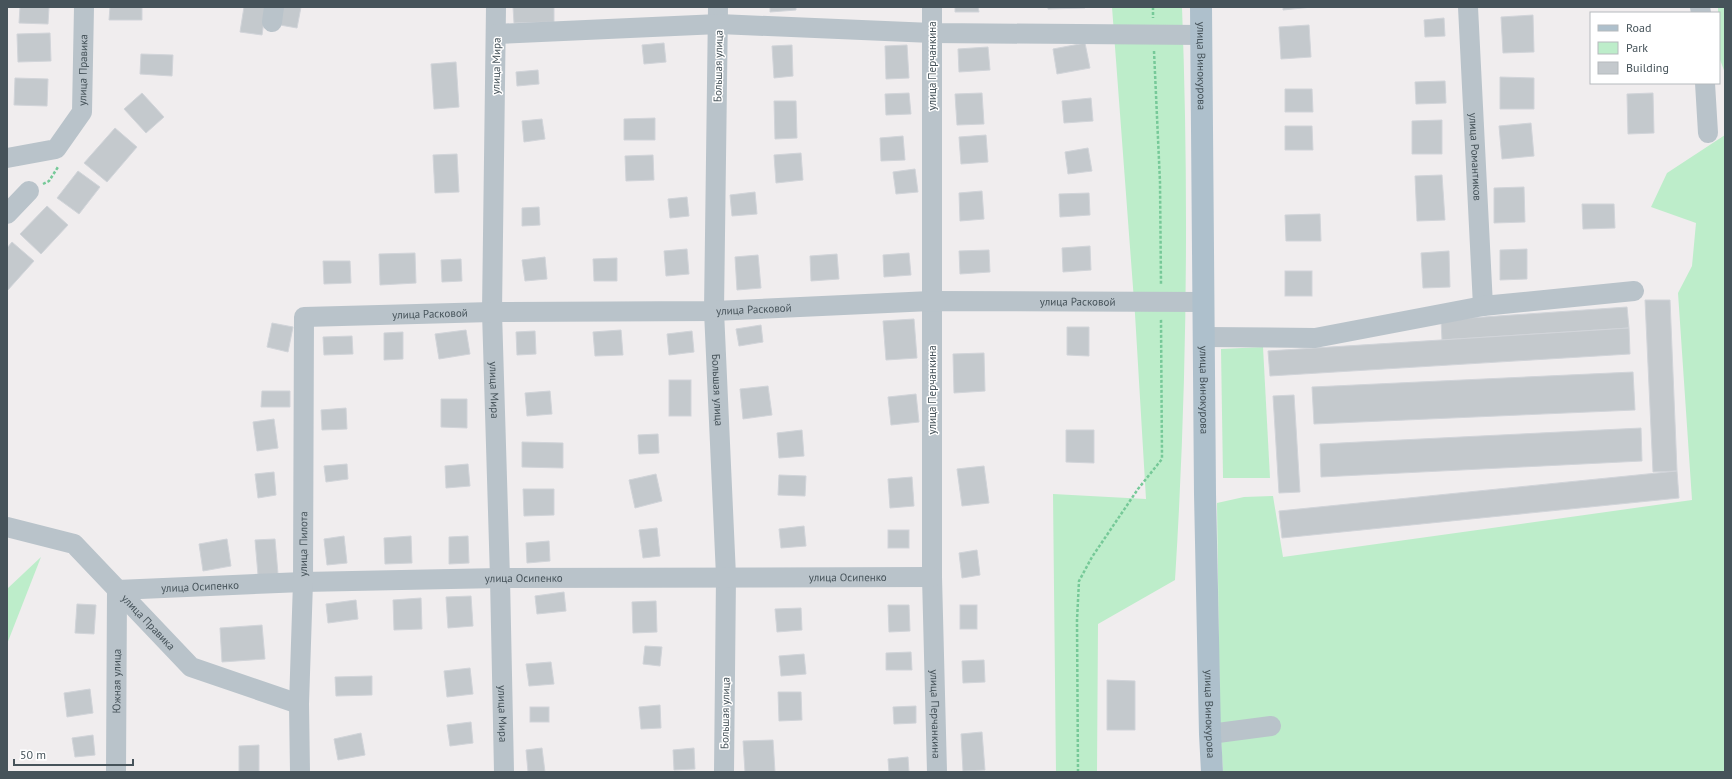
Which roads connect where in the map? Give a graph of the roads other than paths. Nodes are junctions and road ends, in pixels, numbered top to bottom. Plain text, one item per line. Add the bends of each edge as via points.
1 (84, 7) edge
2 (496, 7) edge
3 (932, 7) edge
4 (1201, 7) edge
5 (1468, 7) edge
6 (718, 16) edge
7 (932, 33) junction
8 (496, 34) junction
9 (1202, 34) junction
10 (1705, 84) edge
11 (1708, 133) dead end
12 (7, 158) edge
13 (29, 191) road end
14 (7, 214) edge
15 (1634, 291) dead end
16 (931, 301) junction
17 (1203, 302) junction
18 (1483, 306) junction
19 (714, 311) junction
20 (492, 312) junction
21 (304, 317) joint
22 (1204, 337) junction
23 (7, 527) edge
24 (726, 576) junction
25 (932, 577) junction
26 (500, 578) junction
27 (303, 582) junction
28 (117, 590) junction
29 (299, 704) junction
30 (1271, 726) dead end
31 (1210, 734) junction
32 (116, 772) edge
33 (300, 772) edge
34 (504, 772) edge
35 (724, 772) edge
36 (937, 772) edge
37 (1212, 772) edge

1 - 12 street, улица Правика via 82,112 56,149
2 - 8 street, улица Мира
3 - 7 street, улица Перчанкина
4 - 9 main road, улица Винокурова
5 - 18 street, улица Романтиков
6 - 7 street
6 - 8 street
6 - 19 street, Большая улица
7 - 9 street
7 - 16 street, улица Перчанкина
8 - 20 street, улица Мира
9 - 17 main road, улица Винокурова
10 - 11 street
13 - 14 street
15 - 18 street
16 - 17 street, улица Расковой
16 - 19 street, улица Расковой
16 - 25 street, улица Перчанкина
17 - 22 main road, улица Винокурова
18 - 22 street via 1315,338
19 - 20 street, улица Расковой
19 - 24 street, Большая улица
20 - 21 street, улица Расковой
20 - 26 street, улица Мира
21 - 27 street, улица Пилота
22 - 31 main road, улица Винокурова
23 - 28 street, улица Правика via 74,544
24 - 25 street, улица Осипенко
24 - 26 street, улица Осипенко
24 - 35 street, Большая улица
25 - 36 street, улица Перчанкина
26 - 27 street, улица Осипенко
26 - 34 street, улица Мира
27 - 28 street, улица Осипенко
27 - 29 street, улица Пилота
28 - 29 street, улица Правика via 191,667
28 - 32 street, Южная улица
29 - 33 street, улица Пилота
30 - 31 street
31 - 37 main road, улица Винокурова

